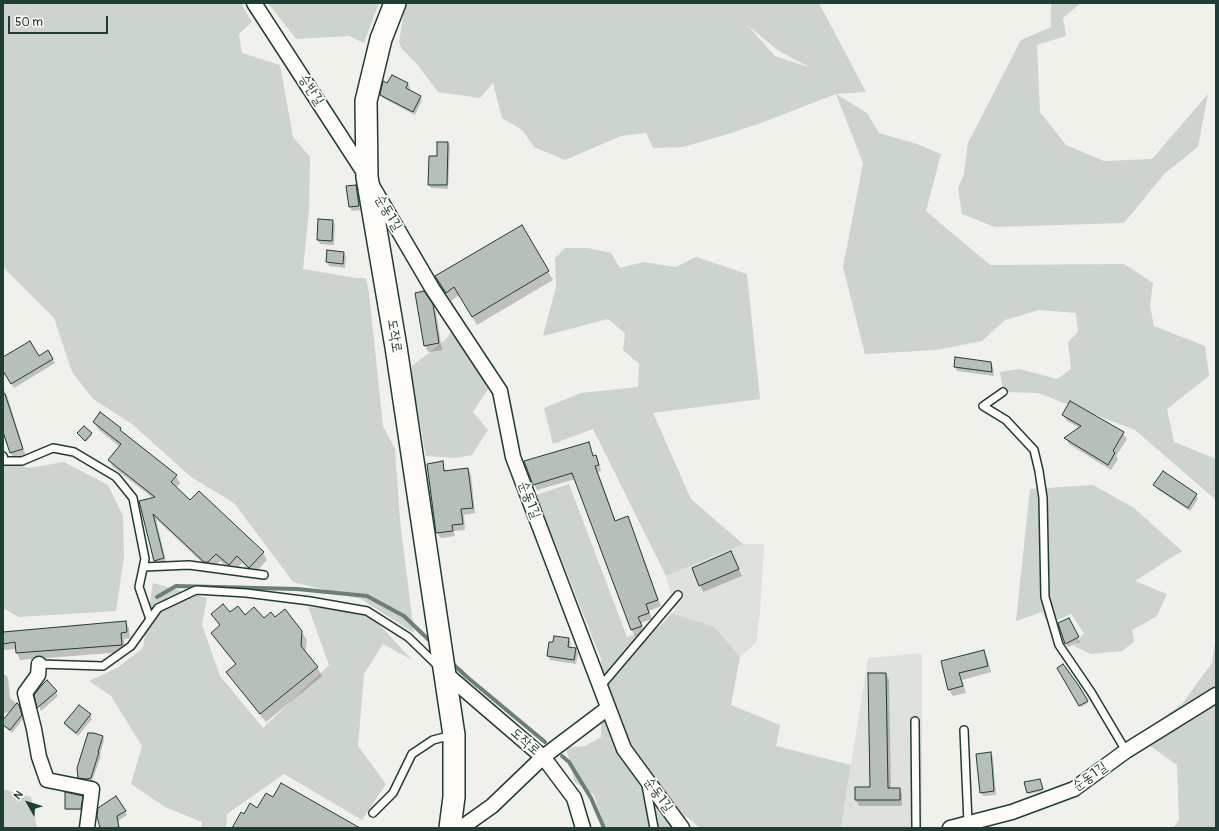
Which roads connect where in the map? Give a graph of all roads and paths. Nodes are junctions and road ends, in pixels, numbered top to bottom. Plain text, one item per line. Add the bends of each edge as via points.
1 (254, 3) edge
2 (395, 3) edge
3 (367, 177) junction
4 (1003, 392) dead end
5 (3, 456) edge
6 (144, 567) junction
7 (264, 575) dead end
8 (678, 595) dead end
9 (150, 619) junction
10 (39, 664) joint
11 (445, 673) junction
12 (600, 687) junction
13 (1216, 695) edge
14 (608, 708) junction
15 (916, 721) dead end
16 (964, 730) dead end
17 (454, 735) junction
18 (1126, 751) junction
19 (543, 757) junction
20 (645, 777) junction
21 (373, 813) dead end
22 (968, 823) junction
23 (87, 828) edge
24 (450, 828) edge
25 (461, 828) edge
26 (583, 828) edge
27 (654, 828) edge
28 (682, 828) edge
29 (916, 828) edge
30 (950, 828) edge

1 - 3 street, 승반길
2 - 3 street, 도작로 via 381,39 366,101
3 - 11 street, 도작로 via 396,347
3 - 12 street, 순동1길 via 432,288 500,391 513,457
4 - 18 lane via 983,406 1006,420 1034,450 1043,498 1045,596 1059,645
5 - 6 lane via 5,460 22,461 53,448 74,452 116,477 133,498 145,559
6 - 7 lane via 189,565
6 - 9 lane via 140,588
8 - 12 lane
9 - 10 lane via 131,646 102,666
9 - 11 lane via 158,608 196,590 246,593 367,611 408,637
10 - 23 street via 38,675 25,693 39,758 47,780 92,789
11 - 17 street, 도작로
11 - 19 street, 도작로
12 - 14 street, 순동1길
13 - 18 street, 순동1길
14 - 19 street
14 - 20 street, 순동1길 via 624,749
15 - 29 lane
16 - 22 lane
17 - 21 lane via 433,740 412,754 393,793
17 - 24 street, 도작로 via 454,797
18 - 22 street, 순동1길 via 1074,789 1012,812
19 - 25 street via 492,806
19 - 26 street, 도작로 via 574,798
20 - 27 lane
20 - 28 street, 순동1길
22 - 30 street, 순동1길

